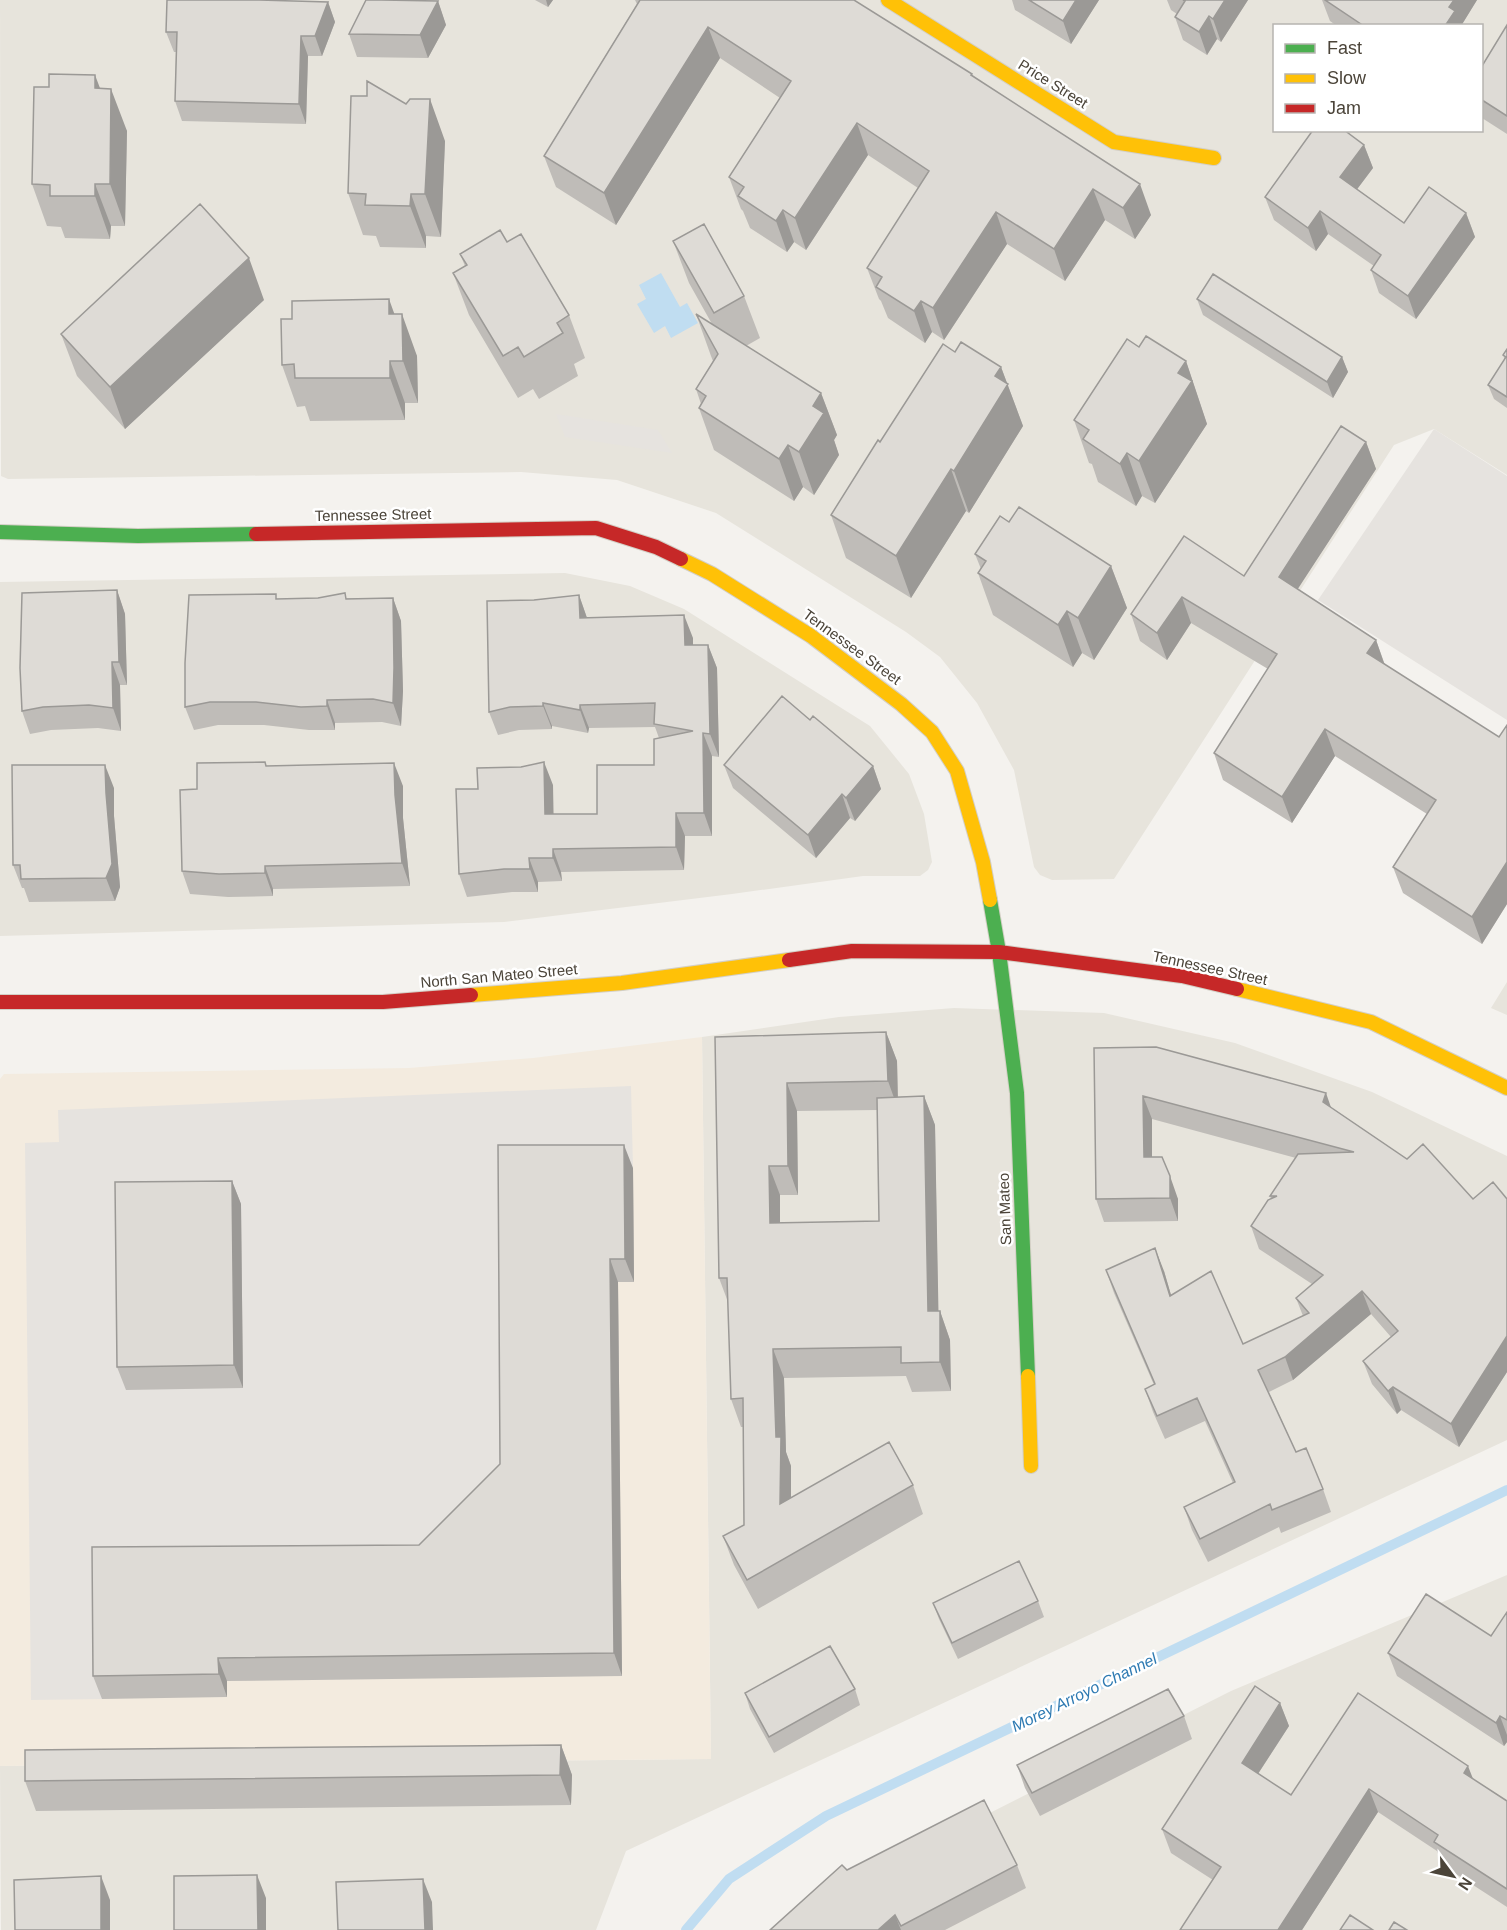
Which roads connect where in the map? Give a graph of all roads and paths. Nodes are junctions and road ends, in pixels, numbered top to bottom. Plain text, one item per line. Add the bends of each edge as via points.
1 (888, 0) edge
2 (1214, 158) dead end
3 (0, 532) edge
4 (999, 952) junction
5 (0, 1002) edge
6 (1507, 1088) edge
7 (1030, 1466) dead end

1 - 2 street, Price Street via 1114,142
3 - 4 street, Tennessee Street via 138,536 596,528 656,547 712,574 811,636 932,732 957,771 983,862
4 - 5 street, North San Mateo Street via 852,951 621,983 383,1002
4 - 6 street, Tennessee Street via 1182,976 1371,1022
4 - 7 street, San Mateo via 1017,1093

